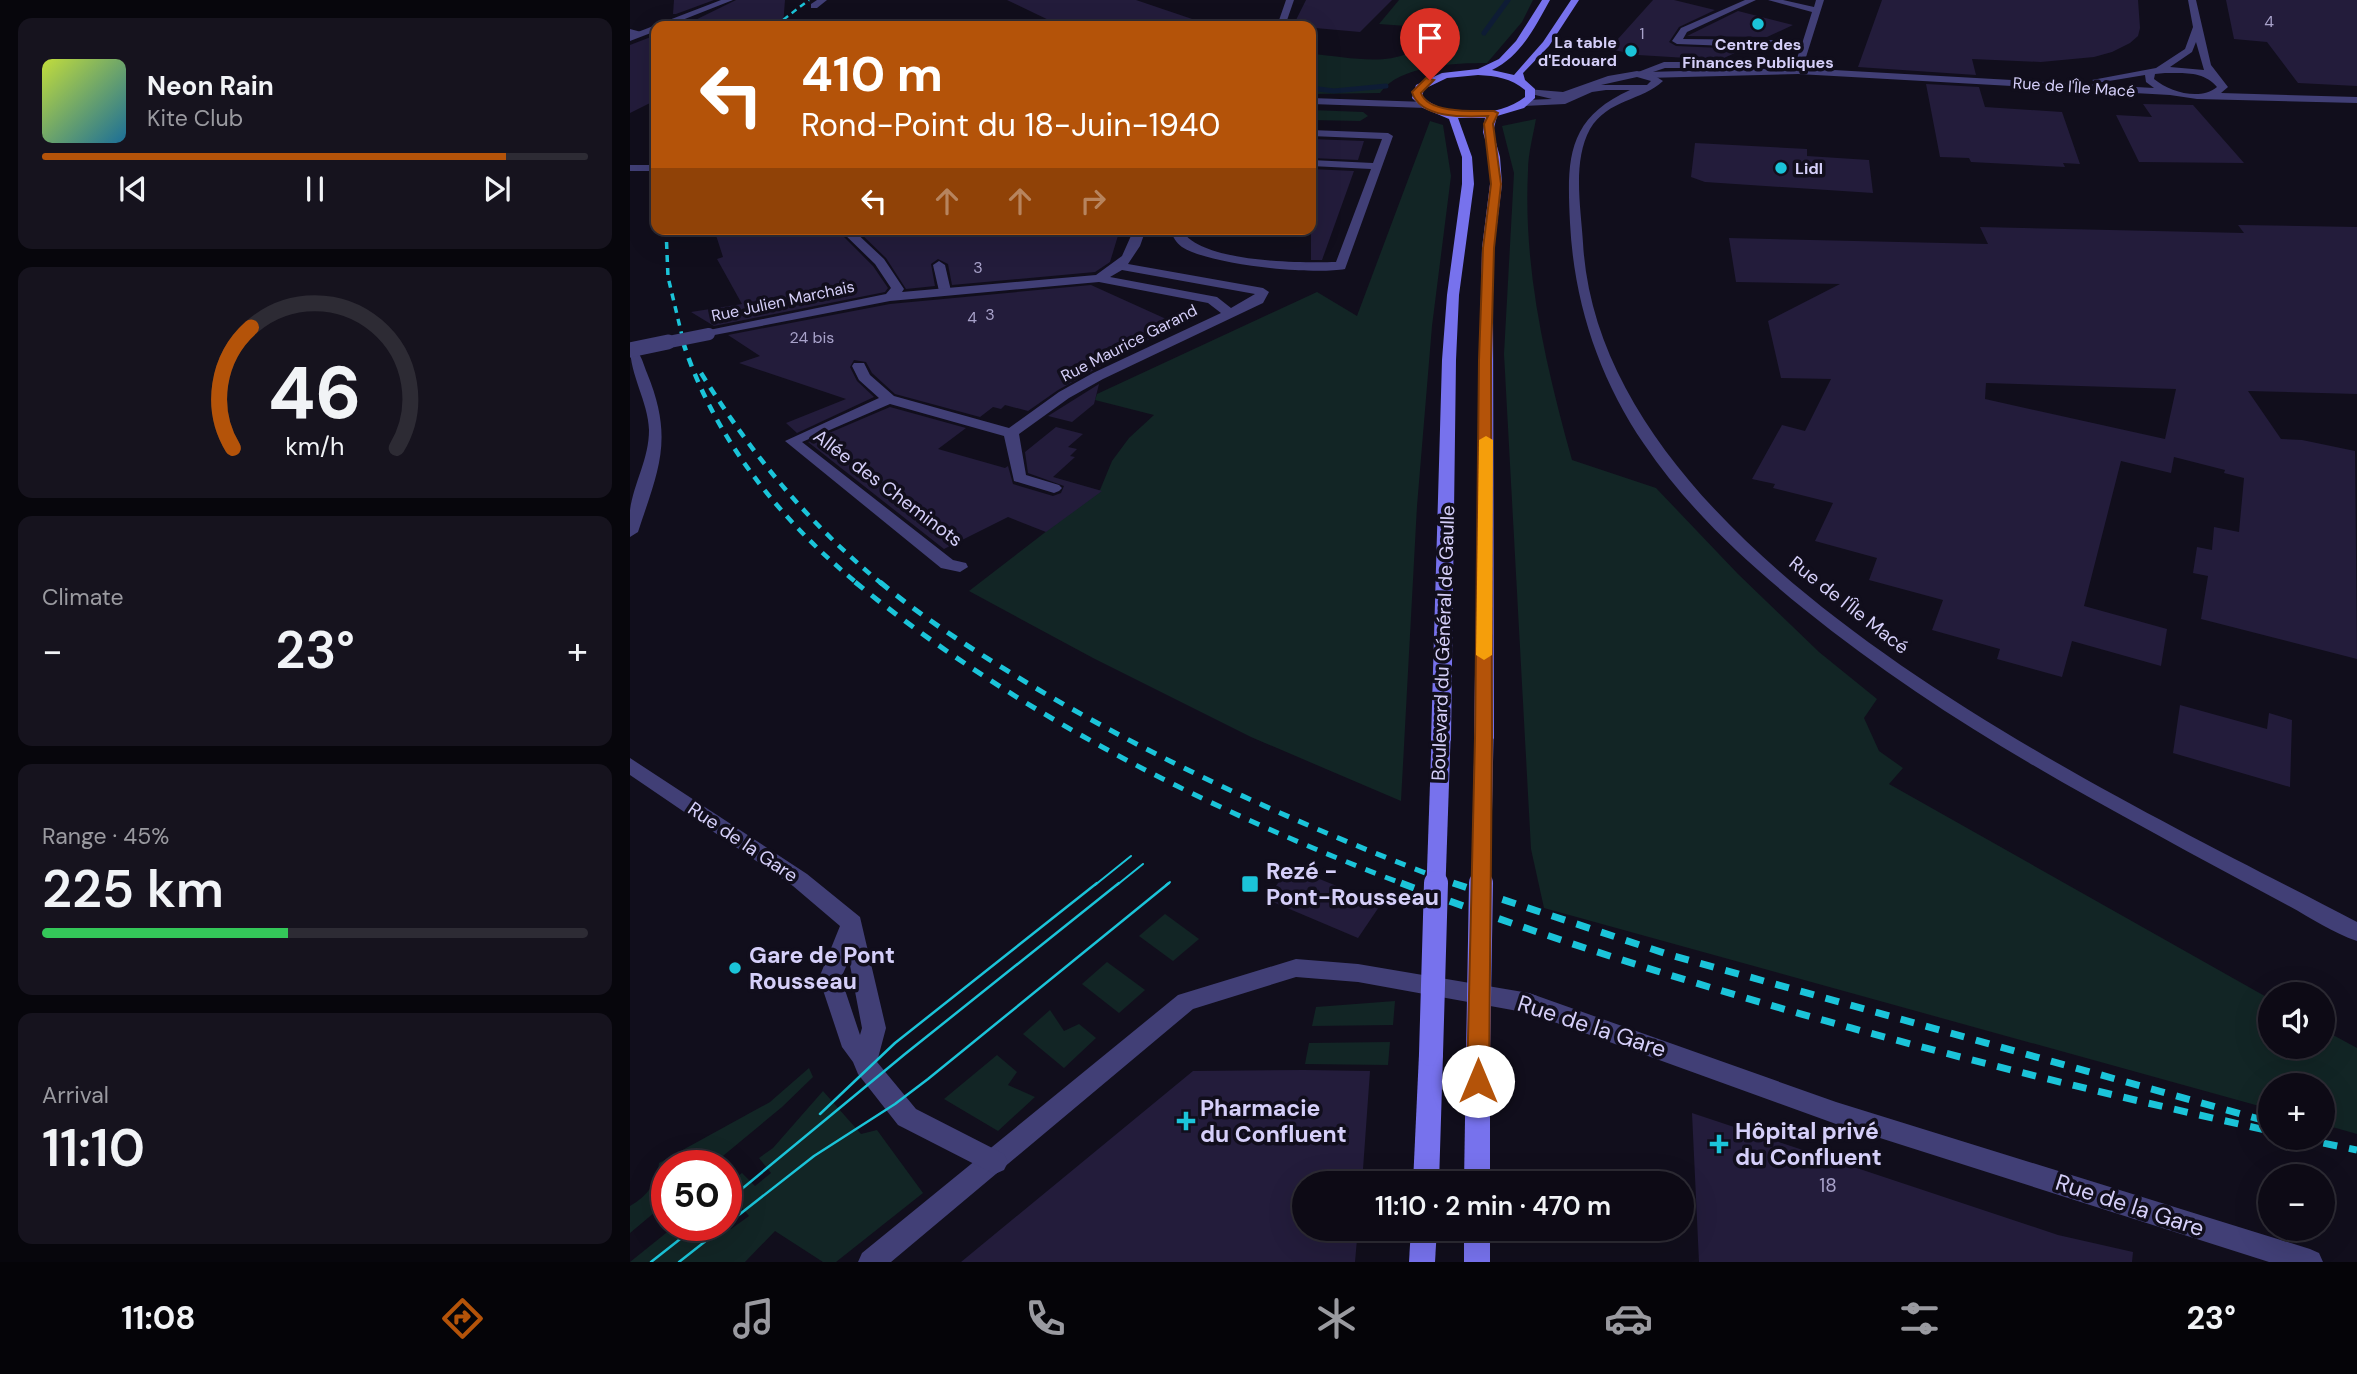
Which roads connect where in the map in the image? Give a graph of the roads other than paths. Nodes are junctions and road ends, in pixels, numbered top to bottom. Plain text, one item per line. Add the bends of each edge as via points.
1 (729, 0) edge
2 (823, 0) edge
3 (1290, 0) edge
4 (1546, 0) edge
5 (1575, 0) edge
6 (1752, 0) edge
7 (1772, 0) edge
8 (1820, 0) edge
9 (2192, 0) edge
10 (814, 6) dead end
11 (1816, 10) junction
12 (674, 21) edge
13 (1283, 21) edge
14 (1698, 24) junction
15 (1710, 27) dead end
16 (2197, 28) junction
17 (651, 29) edge
18 (1723, 30) dead end
19 (630, 32) edge
20 (641, 33) junction
21 (630, 38) edge
22 (1784, 45) junction
23 (1804, 50) junction
24 (1718, 65) dead end
25 (1798, 71) junction
26 (1478, 72) junction
27 (2154, 72) junction
28 (1642, 75) junction
29 (2213, 77) junction
30 (1681, 78) junction
31 (1975, 80) junction
32 (1520, 81) junction
33 (1656, 85) junction
34 (1629, 87) junction
35 (1417, 89) junction
36 (1531, 90) junction
37 (2172, 92) junction
38 (2199, 95) junction
39 (2330, 99) junction
40 (2357, 100) edge
41 (1316, 101) edge
42 (1357, 102) junction
43 (1524, 103) junction
44 (1426, 105) junction
45 (1444, 112) junction
46 (1494, 113) junction
47 (1316, 132) edge
48 (1316, 163) edge
49 (1376, 166) junction
50 (630, 168) edge
51 (651, 168) edge
52 (851, 235) edge
53 (1138, 235) edge
54 (1179, 235) edge
55 (939, 265) dead end
56 (1121, 266) junction
57 (1099, 278) junction
58 (945, 291) junction
59 (891, 297) junction
60 (1230, 313) junction
61 (630, 350) edge
62 (859, 366) dead end
63 (889, 399) junction
64 (1011, 433) junction
65 (1054, 488) dead end
66 (630, 532) edge
67 (960, 567) dead end
68 (630, 765) edge
69 (852, 923) junction
70 (2357, 932) edge
71 (864, 1058) junction
72 (995, 1162) junction
73 (1426, 1171) edge
74 (1477, 1171) edge
75 (1423, 1241) edge
76 (1477, 1241) edge
77 (871, 1262) edge
78 (1422, 1262) edge
79 (1477, 1262) edge
80 (2310, 1262) edge

1 - 12 street
2 - 10 street
3 - 13 street
4 - 26 main road via 1513,51 1495,66
5 - 32 main road via 1546,44 1520,69
6 - 14 street
7 - 11 street
8 - 11 street
9 - 16 street
11 - 23 street
14 - 15 street
14 - 22 street via 1684,30 1677,41
16 - 27 street via 2189,50
16 - 29 street
17 - 20 street
18 - 22 street
19 - 20 street
20 - 21 street
22 - 23 street
23 - 25 street
24 - 28 street via 1664,65
25 - 30 street, Rue de l'Île Macé
25 - 31 street, Rue de l'Île Macé
26 - 32 main road
26 - 35 main road via 1439,77
27 - 29 street, Rue de l'Île Macé via 2182,70
27 - 31 street, Rue de l'Île Macé via 2073,82
27 - 37 street via 2148,80
28 - 30 street, Rue de l'Île Macé
28 - 33 street via 1657,80
28 - 34 street
29 - 38 street via 2223,85 2221,90
29 - 39 street via 2267,92
30 - 33 street, Rue de l'Île Macé
31 - 37 street, Rue de l'Île Macé
32 - 36 main road
33 - 34 street, Rue de l'Île Macé
34 - 36 street via 1553,96
34 - 43 street via 1598,88 1564,101
34 - 70 street, Rue de l'Île Macé via 1590,120 1577,143 1579,269 1598,342 1623,398 1664,462 1727,533 1814,610 1930,692 2005,742
35 - 42 street
35 - 44 main road via 1417,98
36 - 43 main road
37 - 38 street, Rue de l'Île Macé
38 - 39 street
39 - 40 street
41 - 42 street
42 - 44 street
43 - 46 main road
44 - 45 main road
45 - 46 main road
45 - 73 main road, Boulevard du Général de Gaulle, bridge via 1461,134 1468,184 1449,360
46 - 74 main road, Boulevard du Général de Gaulle, bridge via 1488,124 1496,184 1486,307
47 - 49 street via 1388,135
48 - 49 street
49 - 54 street via 1341,266 1314,268 1212,253 1183,242
50 - 51 street
52 - 59 street via 880,262 898,289
53 - 56 street via 1130,257
55 - 58 street
56 - 57 street
56 - 60 street, Rue Maurice Garand via 1263,292 1258,300
57 - 58 street, Rue Julien Marchais
57 - 60 street, Rue Maurice Garand via 1212,300
58 - 59 street, Rue Julien Marchais
59 - 61 street, Rue Julien Marchais, bridge
60 - 64 street, Rue Maurice Garand via 1098,376
61 - 66 street via 656,427 653,454
62 - 63 street via 864,377
63 - 64 street
63 - 67 street, Allée des Cheminots via 792,441 947,564
64 - 65 street via 1019,478
68 - 69 street, Rue de la Gare via 800,880
69 - 71 street via 874,1028
69 - 71 street via 830,978 850,1040
71 - 72 street via 866,1068 907,1117
72 - 77 street, Rue de la Gare
72 - 80 street, Rue de la Gare via 1186,1002 1296,968 1358,973 1529,1003 1836,1112
75 - 78 main road
76 - 79 main road

